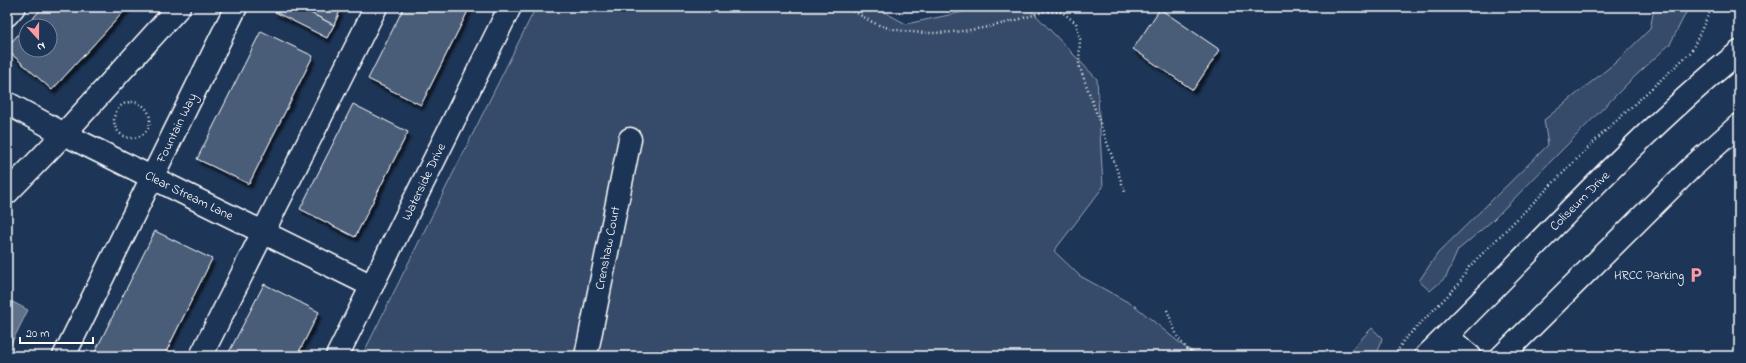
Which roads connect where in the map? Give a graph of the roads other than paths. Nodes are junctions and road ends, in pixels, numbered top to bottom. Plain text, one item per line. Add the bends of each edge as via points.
1 (179, 7) edge
2 (236, 7) edge
3 (376, 7) edge
4 (510, 7) edge
5 (1739, 52) edge
6 (7, 104) edge
7 (1739, 125) edge
8 (64, 134) junction
9 (630, 139) dead end
10 (153, 178) junction
11 (7, 193) edge
12 (263, 232) junction
13 (372, 286) junction
14 (1447, 336) junction
15 (64, 356) edge
16 (201, 356) edge
17 (337, 356) edge
18 (586, 356) edge
19 (1426, 356) edge
20 (1470, 356) edge
21 (1502, 356) edge

1 - 8 street
2 - 10 street, Fountain Way
3 - 12 street
4 - 13 street, Waterside Drive
5 - 14 street, Coliseum Drive via 1705,80 1621,160
6 - 8 street, Clear Stream Lane
7 - 21 street via 1691,168
8 - 10 street, Clear Stream Lane
8 - 11 street
9 - 18 street, Crenshaw Court
10 - 12 street, Clear Stream Lane
10 - 15 street, Fountain Way
12 - 13 street, Clear Stream Lane
12 - 16 street
13 - 17 street, Waterside Drive
14 - 19 street, Coliseum Drive
14 - 20 street

